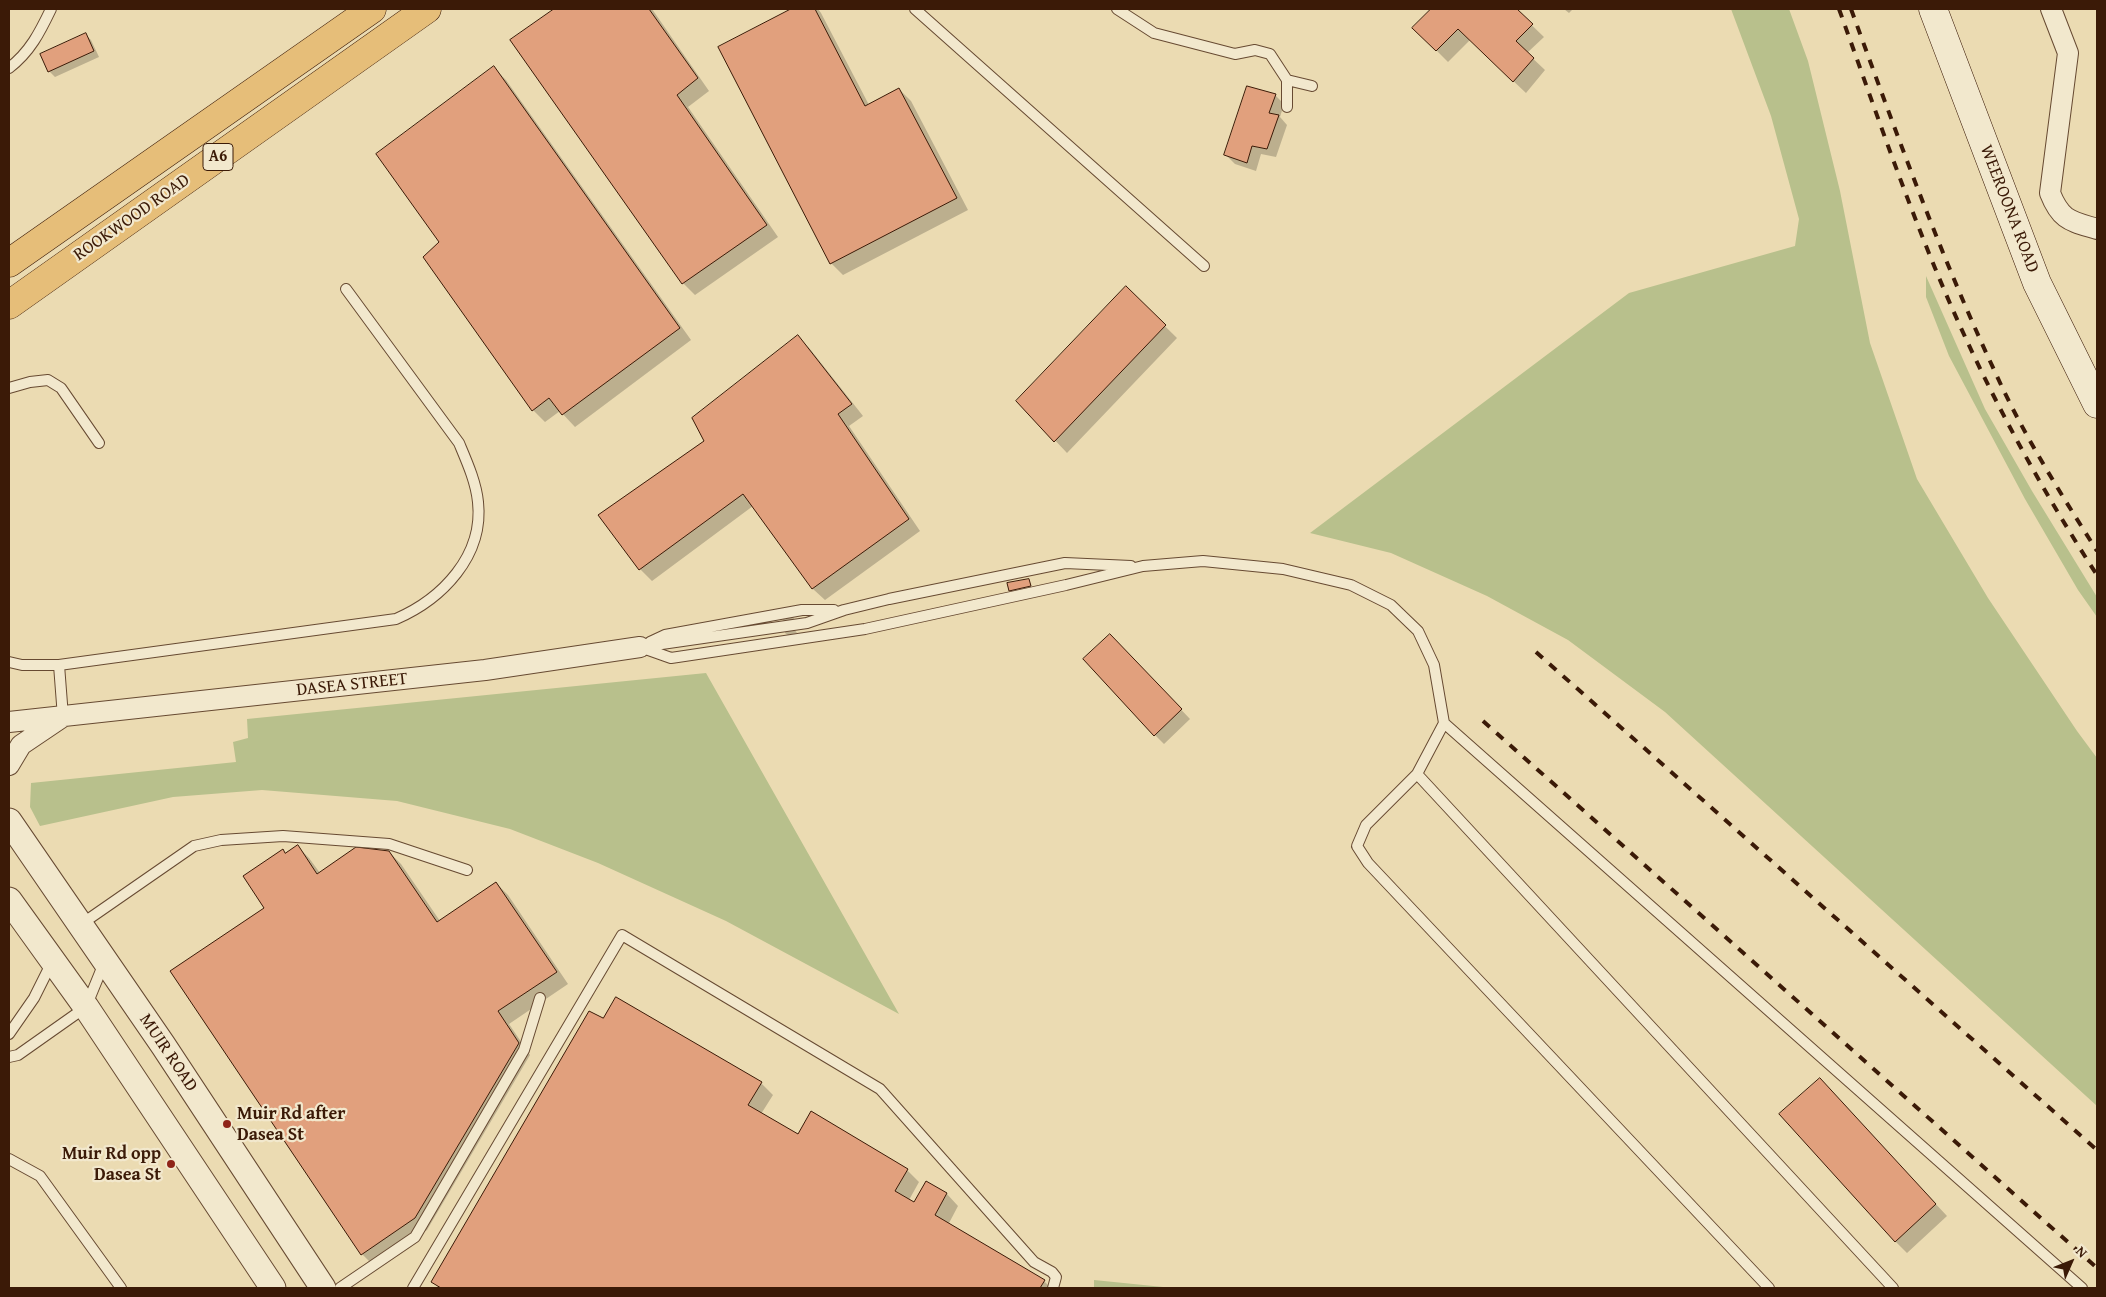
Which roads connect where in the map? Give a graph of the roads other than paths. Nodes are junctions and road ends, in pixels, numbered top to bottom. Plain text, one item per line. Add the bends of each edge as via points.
1 (51, 9) edge
2 (372, 9) edge
3 (427, 9) edge
4 (915, 9) edge
5 (1117, 9) edge
6 (1933, 9) edge
7 (2051, 9) edge
8 (9, 68) edge
9 (1287, 80) junction
10 (1312, 86) dead end
11 (1287, 107) dead end
12 (2097, 229) edge
13 (9, 263) edge
14 (1204, 266) dead end
15 (346, 289) dead end
16 (9, 305) edge
17 (9, 388) edge
18 (2097, 404) edge
19 (99, 443) dead end
20 (1143, 566) junction
21 (640, 647) junction
22 (9, 662) edge
23 (59, 665) junction
24 (63, 717) junction
25 (9, 722) edge
26 (1444, 723) junction
27 (9, 765) edge
28 (1417, 774) junction
29 (11, 824) edge
30 (467, 870) dead end
31 (9, 900) edge
32 (80, 925) junction
33 (105, 960) junction
34 (52, 962) junction
35 (540, 998) dead end
36 (86, 1007) junction
37 (9, 1034) edge
38 (9, 1057) edge
39 (9, 1159) edge
40 (120, 1288) edge
41 (273, 1288) edge
42 (323, 1288) edge
43 (340, 1288) edge
44 (414, 1288) edge
45 (1053, 1288) edge
46 (1770, 1288) edge
47 (1893, 1288) edge
48 (2082, 1288) edge

1 - 8 lane via 36,39
2 - 13 highway, ROOKWOOD ROAD / A6
3 - 16 highway, ROOKWOOD ROAD / A6
4 - 14 lane
5 - 9 lane via 1154,32 1235,54 1255,50 1270,54
6 - 18 main road, WEEROONA ROAD via 2037,283
7 - 12 street via 2068,53 2050,193 2065,219
9 - 10 lane
9 - 11 lane
15 - 23 lane via 459,444 470,467 478,502 477,525 472,549 461,568 432,599 396,619
17 - 19 lane via 48,380 61,388
20 - 21 lane via 1065,563 844,610 802,610 665,635
20 - 21 lane via 865,629 671,658
20 - 26 lane via 1203,561 1283,569 1352,585 1391,605 1418,631 1434,665
21 - 24 street, DASEA STREET via 484,670
22 - 23 lane
23 - 24 lane
24 - 25 street, DASEA STREET
24 - 27 street, DASEA STREET via 21,746
26 - 28 lane
26 - 48 lane
28 - 46 lane via 1366,825 1358,846 1368,863
28 - 47 lane
29 - 32 street, MUIR ROAD
30 - 32 lane via 389,844 283,836 221,840 194,846
31 - 34 street
32 - 33 street, MUIR ROAD
33 - 36 lane
33 - 42 street, MUIR ROAD
34 - 36 street
34 - 37 lane via 34,998
35 - 43 lane via 524,1050 415,1237
36 - 38 lane via 18,1055
36 - 41 street
39 - 40 lane via 40,1176
44 - 45 lane via 622,935 880,1089 1034,1262 1052,1272 1056,1277

